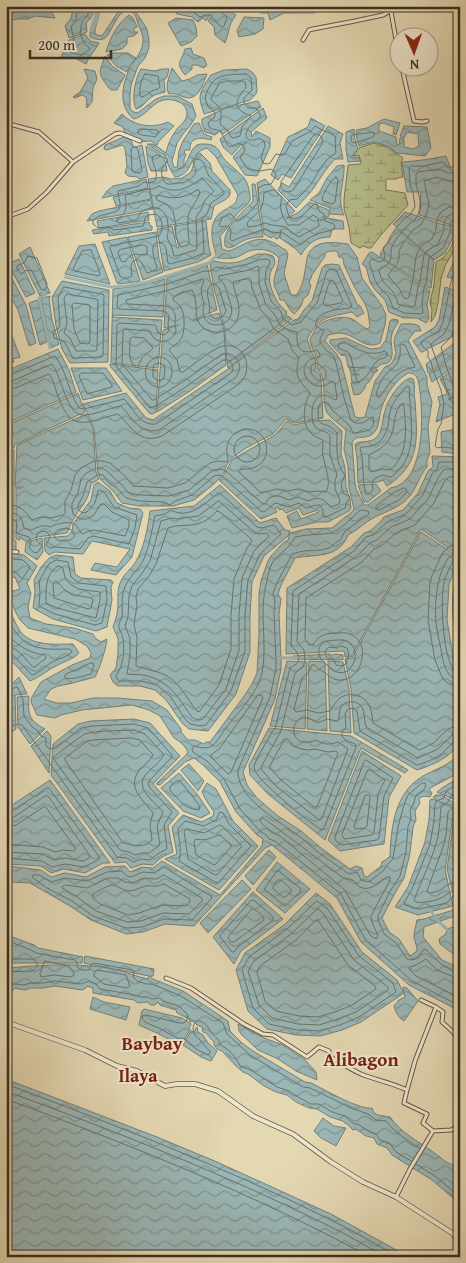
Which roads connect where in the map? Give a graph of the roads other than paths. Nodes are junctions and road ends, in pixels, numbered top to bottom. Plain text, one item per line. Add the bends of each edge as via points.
1 (405, 6) edge
2 (390, 8) edge
3 (394, 28) edge
4 (303, 40) dead end
5 (404, 78) edge
6 (426, 121) dead end
7 (6, 123) edge
8 (140, 141) dead end
9 (73, 162) junction
10 (6, 217) edge
11 (8, 551) edge
12 (17, 552) dead end
13 (166, 978) dead end
14 (421, 1000) dead end
15 (436, 1007) junction
16 (6, 1022) edge
17 (460, 1040) edge
18 (407, 1090) junction
19 (460, 1120) edge
20 (433, 1131) junction
21 (396, 1197) junction
22 (460, 1243) edge

1 - 2 street
2 - 3 street
2 - 4 street via 383,15 313,28 308,30
5 - 6 street via 414,121
7 - 9 street via 39,132
8 - 9 street via 115,134
9 - 10 street via 28,209
11 - 12 street
13 - 18 street via 191,988 244,1024 263,1034 273,1034 307,1057 319,1048 324,1049 338,1062 361,1074
14 - 15 street
15 - 17 street via 443,1012 442,1022
15 - 18 street
16 - 21 street via 85,1050 165,1086 195,1084 218,1091 253,1116 292,1134 363,1182
18 - 20 street via 404,1103 427,1114 423,1123
19 - 20 street via 451,1130
20 - 21 street
21 - 22 street via 452,1233

